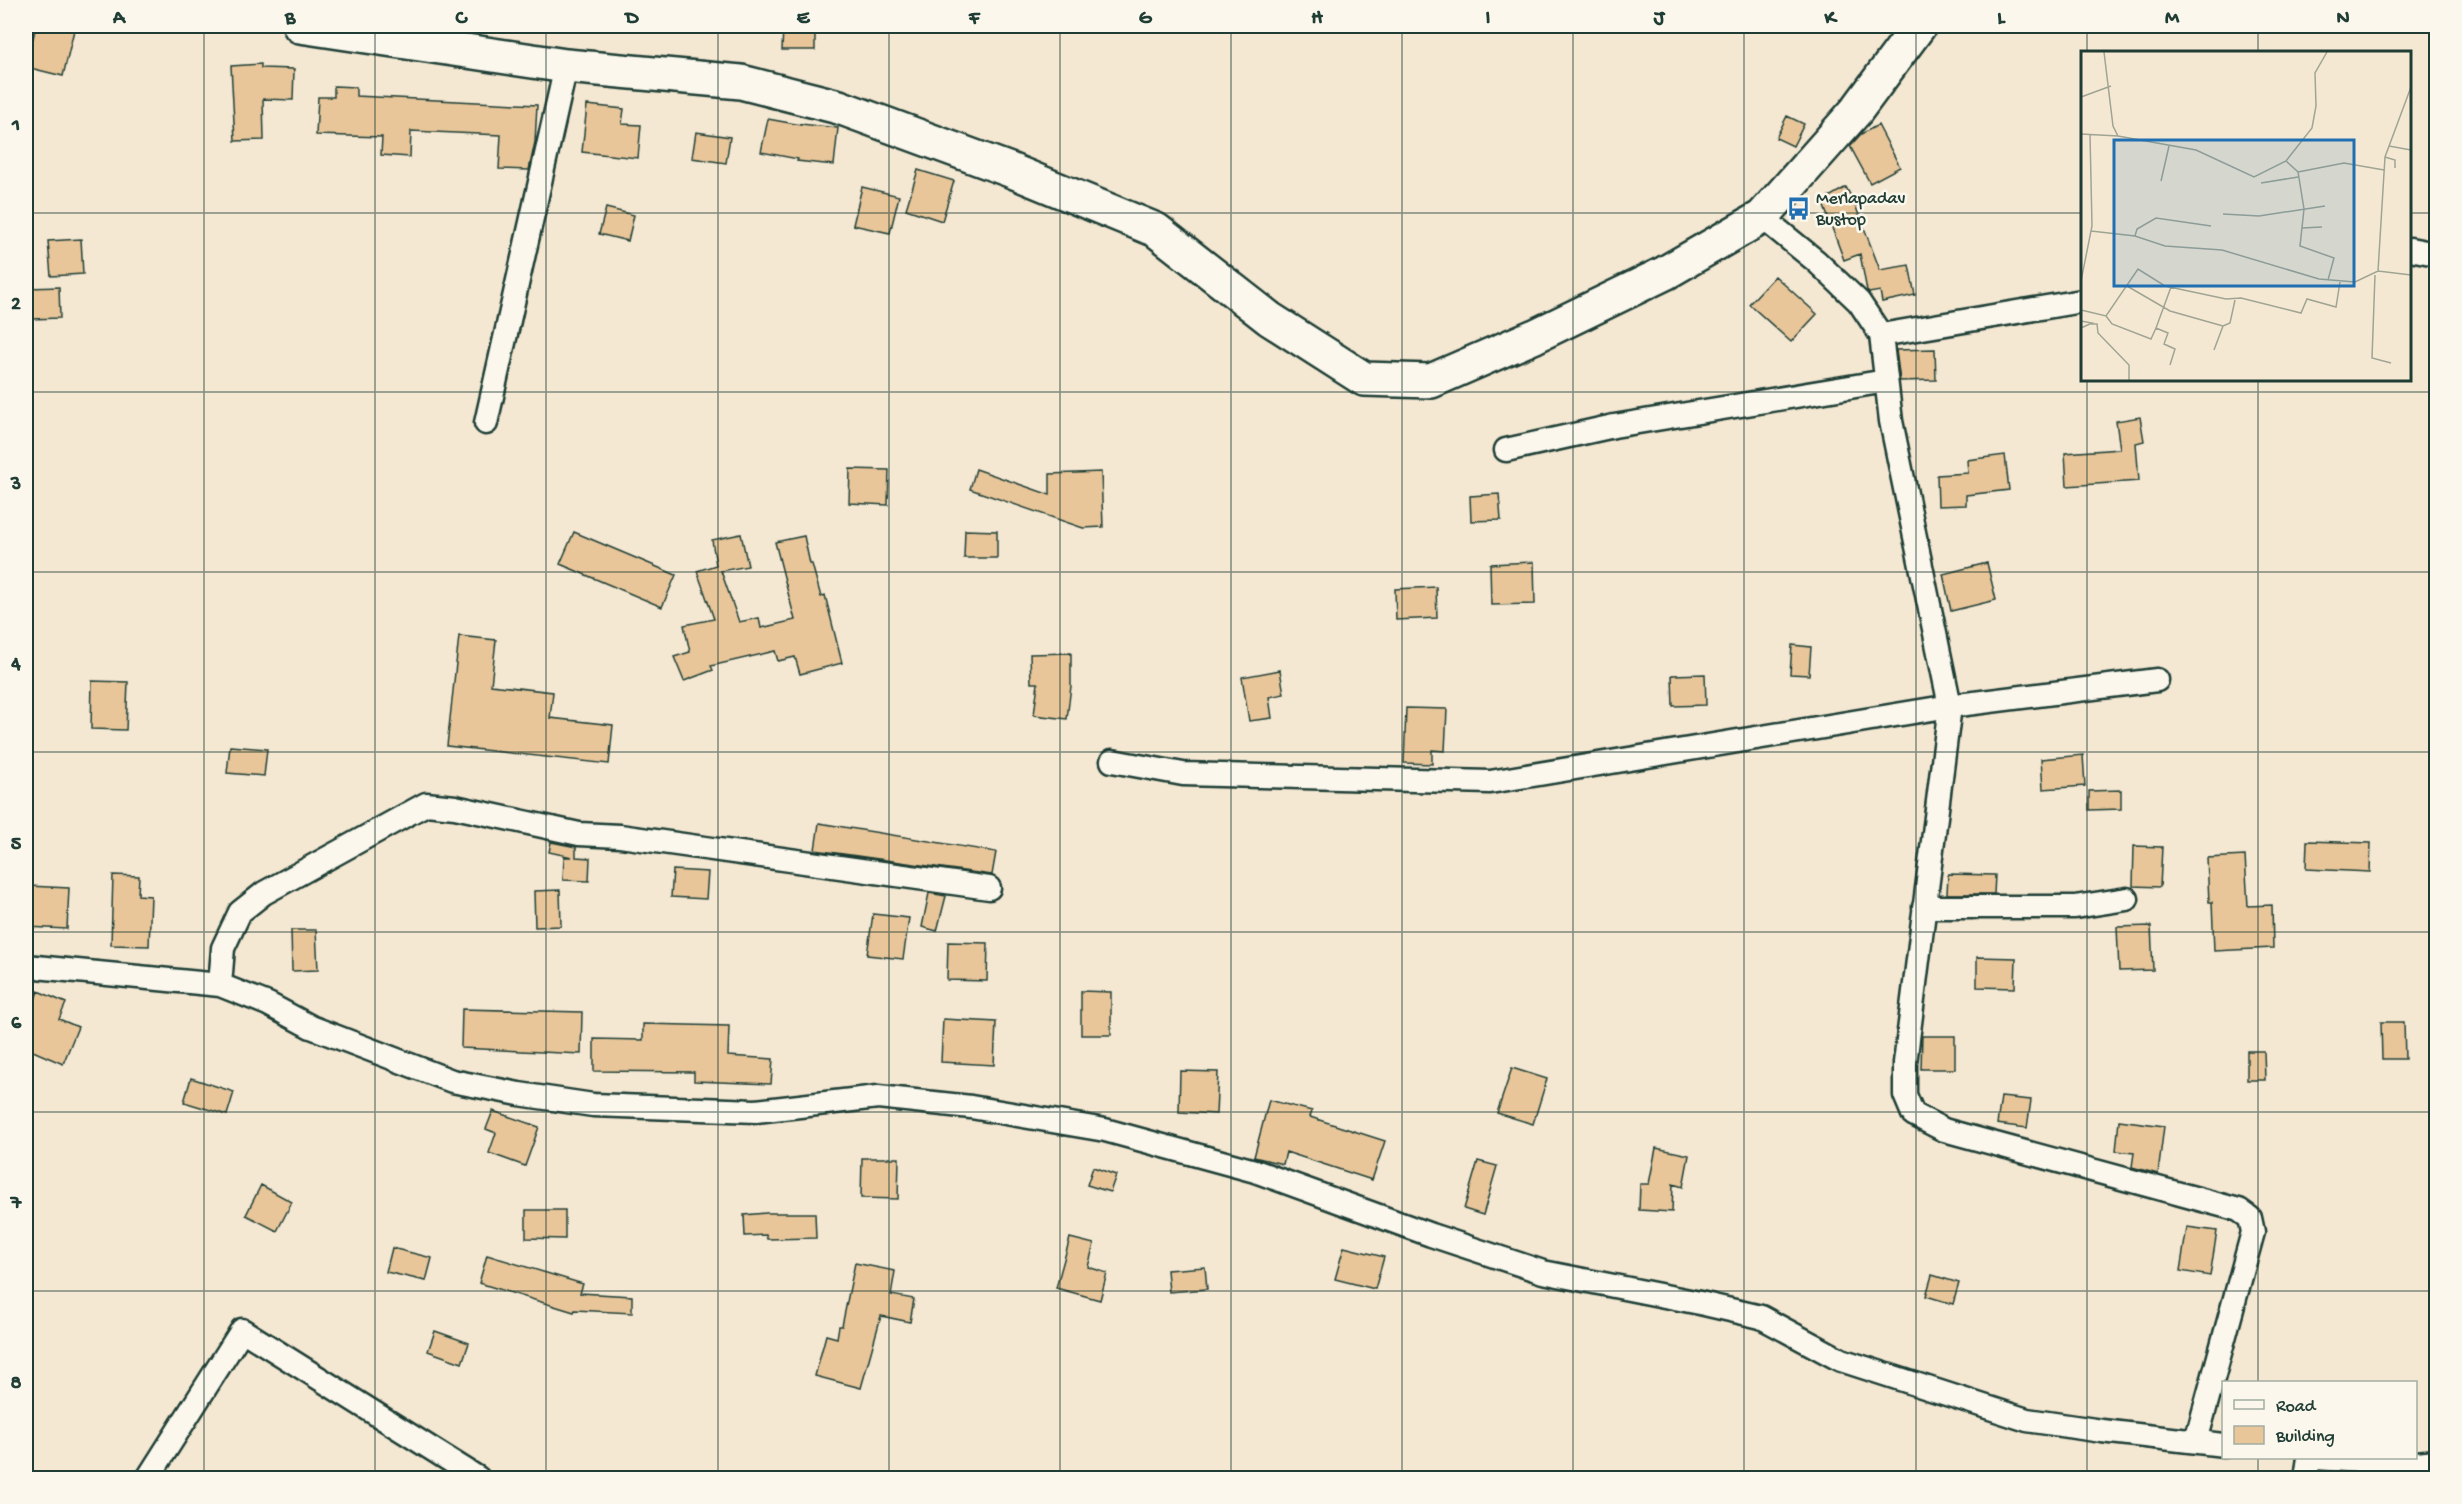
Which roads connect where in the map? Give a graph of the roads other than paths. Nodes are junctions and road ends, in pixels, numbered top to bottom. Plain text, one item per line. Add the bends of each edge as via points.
1 (300, 26) edge
2 (1919, 26) edge
3 (566, 66) junction
4 (1762, 217) junction
5 (2411, 249) edge
6 (2436, 254) edge
7 (2081, 301) edge
8 (1881, 335) junction
9 (1886, 381) junction
10 (486, 423) dead end
11 (1506, 450) dead end
12 (2157, 680) dead end
13 (1950, 706) junction
14 (1112, 761) dead end
15 (989, 888) dead end
16 (2127, 899) dead end
17 (1924, 907) junction
18 (26, 966) edge
19 (220, 985) junction
20 (2196, 1441) junction
21 (2222, 1445) edge
22 (2309, 1459) edge
23 (2331, 1459) edge
24 (2436, 1461) edge
25 (148, 1479) edge
26 (478, 1479) edge
27 (2306, 1479) edge

1 - 3 main road
2 - 4 main road via 1856,111
3 - 4 main road via 741,82 839,107 1010,170 1156,230 1270,319 1364,379 1431,381 1665,273
3 - 10 street
4 - 8 street via 1859,302
5 - 6 street
7 - 8 street
8 - 9 street
9 - 11 street via 1614,426
9 - 13 street
12 - 13 street
13 - 14 street via 1490,782 1183,774
13 - 17 street
15 - 19 street via 620,836 579,834 426,804 264,893 240,912 223,948
16 - 17 street via 2075,907
17 - 20 street via 1905,1063 1905,1095 1912,1114 1944,1130 2239,1210 2250,1218 2253,1232
18 - 19 street
19 - 20 street via 311,1027 452,1082 519,1094 593,1105 756,1111 878,1097 971,1107 1105,1130 1255,1171 1543,1272 1761,1317 1841,1360 2027,1420
20 - 21 street
22 - 27 street
23 - 24 street via 2407,1464
25 - 26 street via 242,1330

